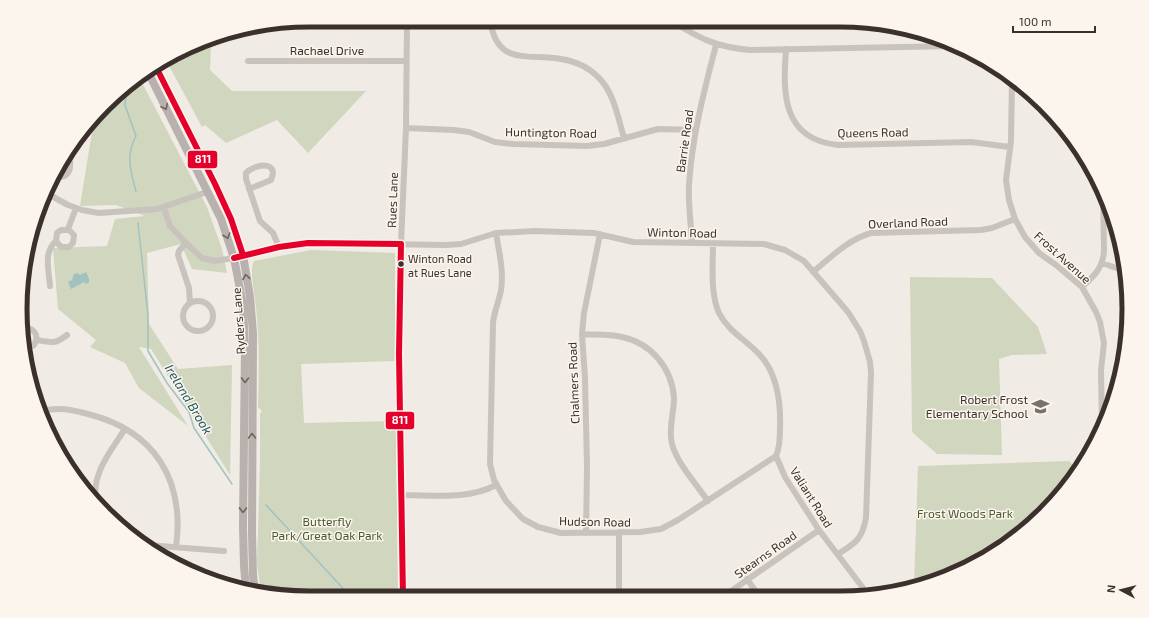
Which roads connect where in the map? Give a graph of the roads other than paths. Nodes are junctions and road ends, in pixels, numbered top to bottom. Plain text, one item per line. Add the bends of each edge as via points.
1 (407, 27) edge
2 (492, 27) edge
3 (686, 27) edge
4 (716, 45) junction
5 (943, 46) edge
6 (786, 49) junction
7 (248, 61) dead end
8 (406, 61) junction
9 (158, 71) edge
10 (150, 76) edge
11 (1012, 85) edge
12 (406, 128) junction
13 (696, 130) junction
14 (624, 138) junction
15 (1010, 147) junction
16 (70, 161) edge
17 (60, 176) edge
18 (249, 189) junction
19 (207, 192) junction
20 (51, 195) edge
21 (1103, 207) edge
22 (76, 208) junction
23 (164, 208) junction
24 (1015, 219) junction
25 (68, 229) junction
26 (496, 233) junction
27 (600, 234) junction
28 (56, 241) junction
29 (186, 243) junction
30 (692, 243) junction
31 (401, 244) junction
32 (713, 244) junction
33 (279, 247) junction
34 (243, 255) junction
35 (234, 258) junction
36 (1102, 263) junction
37 (1120, 269) edge
38 (813, 272) junction
39 (50, 286) dead end
40 (1082, 287) junction
41 (190, 303) junction
42 (28, 328) edge
43 (582, 334) junction
44 (67, 335) dead end
45 (36, 340) junction
46 (29, 347) edge
47 (46, 411) edge
48 (1102, 415) edge
49 (125, 429) junction
50 (776, 456) junction
51 (496, 485) junction
52 (95, 493) edge
53 (401, 495) junction
54 (708, 501) junction
55 (819, 530) junction
56 (619, 532) junction
57 (586, 533) junction
58 (156, 546) edge
59 (176, 547) junction
60 (224, 551) dead end
61 (838, 554) junction
62 (747, 579) junction
63 (245, 584) edge
64 (254, 586) edge
65 (863, 590) edge
66 (403, 591) edge
67 (619, 591) edge
68 (731, 591) edge
69 (755, 591) edge

1 - 8 street, Rues Lane
2 - 14 street via 494,37 502,47 517,56 560,58 588,68 607,89
3 - 4 street
4 - 6 street via 750,50
4 - 13 street, Barrie Road
5 - 6 street
6 - 15 street, Queens Road via 784,84 788,109 801,128 821,141 838,145 971,142
7 - 8 street, Rachael Drive
8 - 12 street, Rues Lane
9 - 34 main road, Ryders Lane via 215,184 231,219
10 -> 19 main road, Ryders Lane
11 - 15 street, Frost Avenue
12 - 14 street, Huntington Road via 469,132 495,142 513,144 587,146
12 - 31 street, Rues Lane
13 - 14 street, Huntington Road via 658,129
13 - 30 street, Barrie Road via 689,187
15 - 24 street, Frost Avenue via 1007,190
16 - 17 street via 70,169 66,175
18 - 18 street via 246,173 263,165 270,167 273,174 271,180
18 - 33 street via 260,222 273,233
19 - 23 street
19 -> 35 main road, Ryders Lane via 221,219
20 - 22 street
21 - 36 street
22 - 23 street via 98,213
22 - 25 street
23 - 29 street, Winton Road via 170,226
24 - 38 street, Overland Road via 981,230 871,233 854,239
24 - 40 street, Frost Avenue via 1032,245
25 - 28 street via 58,232
25 - 28 street via 74,236 72,245 67,248 59,246
26 - 27 street, Winton Road via 535,231
26 - 31 street, Winton Road via 461,244
26 - 51 street, Hudson Road via 502,278 493,324 490,455
27 - 30 street, Winton Road via 633,242
27 - 43 street, Chalmers Road
28 - 39 street via 48,253
29 - 35 street, Winton Road via 202,258 208,260
29 - 41 street via 178,255 189,288
30 - 32 street, Winton Road
31 - 33 street, Winton Road via 308,243
31 - 53 street, Rues Lane
32 - 38 street, Winton Road via 764,244 778,247 798,257
32 - 50 street via 714,294 718,311 728,326 761,356 773,376 779,396 780,448
33 - 34 street, Winton Road
34 - 35 street, Winton Road
64 -> 34 main road, Ryders Lane via 253,333
35 -> 63 main road, Ryders Lane via 243,305 245,347 243,526
36 - 37 street
36 - 40 street via 1098,271
38 - 61 street, Winton Road via 854,321 864,341 871,373 866,518 858,540
40 - 48 street, Frost Avenue via 1096,312 1103,338
41 - 41 street via 184,314 186,324 193,330 207,328 213,316 210,307 202,302
42 - 45 street via 36,334
43 - 54 street via 627,338 646,347 660,361 673,393 670,431 674,449
43 - 57 street, Chalmers Road
44 - 45 street via 59,342
45 - 46 street
47 - 49 street via 58,409 81,412 110,421
49 - 52 street via 100,470
49 - 59 street via 152,449 166,470 175,494 178,519
50 - 54 street, Hudson Road
50 - 55 street, Valiant Road via 785,477
51 - 53 street via 469,494
51 - 57 street, Hudson Road via 511,508 530,523 553,532
53 - 66 street, Rues Lane
54 - 56 street, Hudson Road via 661,529
55 - 61 street, Valiant Road
55 - 62 street, Stearns Road
56 - 57 street, Hudson Road
56 - 67 street
58 - 59 street
59 - 60 street
61 - 65 street, Valiant Road
62 - 68 street, Stearns Road
62 - 69 street

